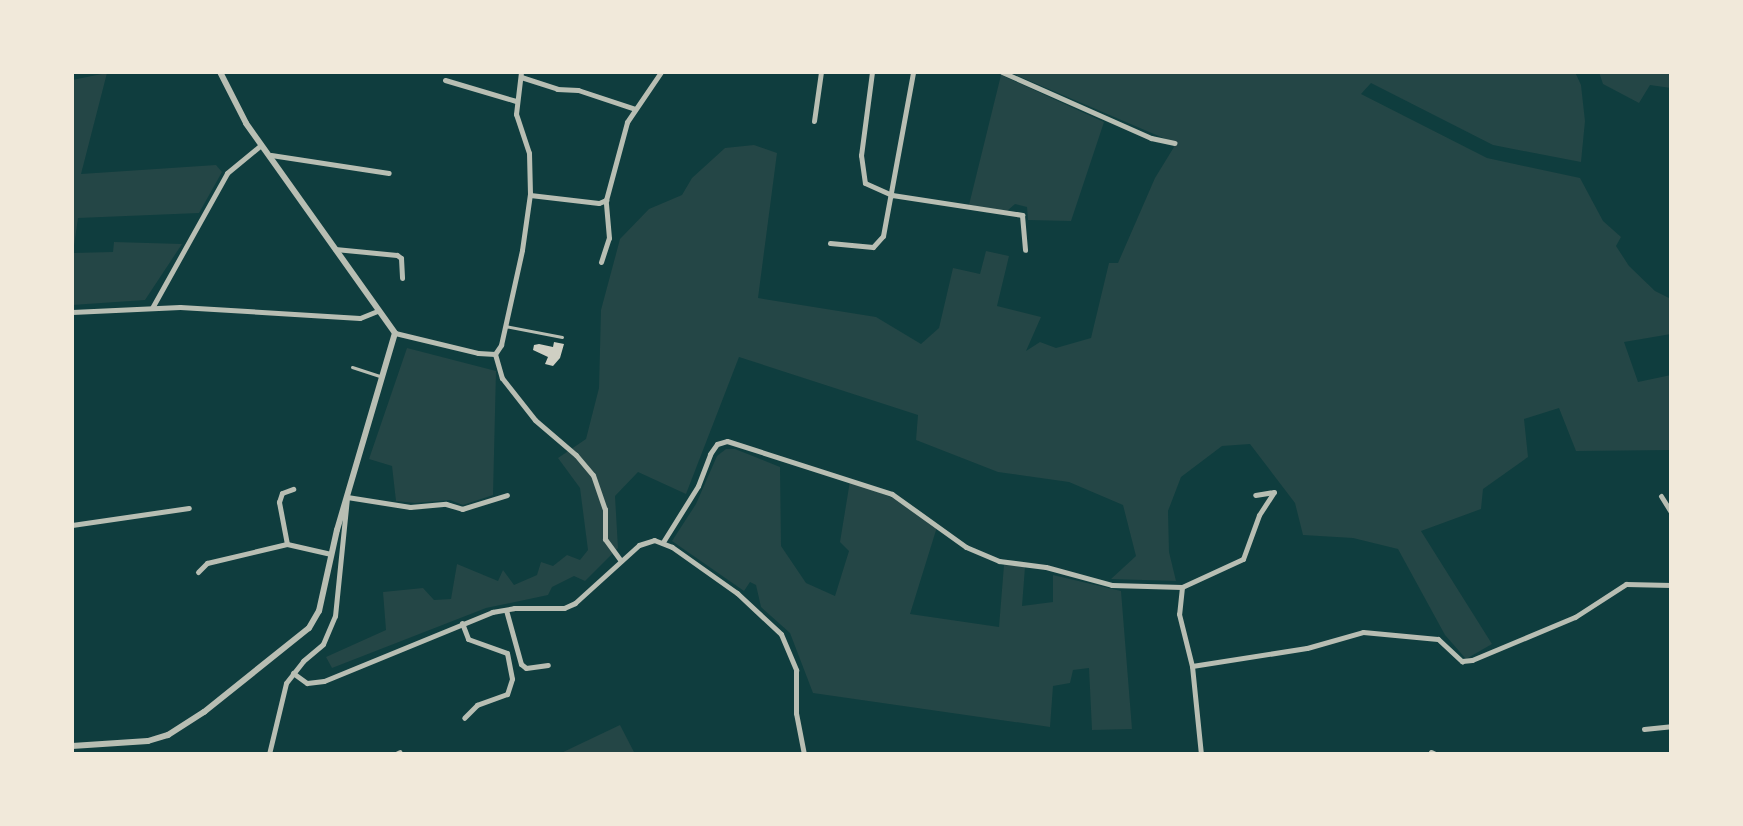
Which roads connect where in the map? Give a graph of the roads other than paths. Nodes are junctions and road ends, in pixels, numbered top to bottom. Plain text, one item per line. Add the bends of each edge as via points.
1 (220, 72) edge
2 (661, 72) edge
3 (821, 72) edge
4 (872, 72) edge
5 (913, 72) edge
6 (1002, 72) edge
7 (520, 75) edge
8 (445, 80) dead end
9 (516, 101) junction
10 (635, 109) junction
11 (814, 121) dead end
12 (1174, 143) dead end
13 (261, 145) junction
14 (271, 155) junction
15 (389, 173) dead end
16 (530, 194) junction
17 (892, 195) junction
18 (606, 200) junction
19 (830, 243) dead end
20 (334, 249) junction
21 (1025, 250) dead end
22 (601, 262) dead end
23 (402, 278) dead end
24 (152, 308) junction
25 (377, 311) junction
26 (72, 312) edge
27 (505, 326) junction
28 (395, 333) junction
29 (562, 337) dead end
30 (495, 354) junction
31 (352, 367) dead end
32 (384, 377) junction
33 (293, 489) dead end
34 (507, 495) dead end
35 (1255, 495) dead end
36 (1661, 496) dead end
37 (347, 497) junction
38 (189, 508) dead end
39 (1671, 512) edge
40 (72, 525) edge
41 (663, 542) junction
42 (287, 544) junction
43 (331, 554) junction
44 (621, 561) junction
45 (198, 572) dead end
46 (1671, 585) edge
47 (1182, 587) junction
48 (506, 610) junction
49 (462, 623) junction
50 (548, 665) dead end
51 (1192, 666) junction
52 (292, 676) junction
53 (464, 718) dead end
54 (1671, 726) edge
55 (1644, 729) dead end
56 (72, 746) edge
57 (269, 754) edge
58 (804, 754) edge
59 (1201, 754) edge

1 - 13 street
2 - 10 street
3 - 11 street
4 - 17 street via 862,176 871,187
5 - 17 street
6 - 12 street via 1151,138
7 - 9 street
7 - 10 street
8 - 9 street
9 - 16 street via 529,153
10 - 18 street via 623,133
13 - 14 street
13 - 24 street via 227,173
14 - 15 street
14 - 20 street
16 - 18 street
16 - 27 street
17 - 19 street via 879,244
17 - 21 street via 1022,215
18 - 22 street via 609,238
20 - 23 street via 397,255
20 - 25 street
24 - 25 street via 360,318
24 - 26 street
25 - 28 street
27 - 29 lane
27 - 30 street
28 - 30 street
28 - 32 street
30 - 44 street via 502,378 535,420 593,475 605,509 605,539
31 - 32 lane
32 - 37 street
33 - 42 street via 282,493 279,502
34 - 37 street via 462,509
35 - 47 street via 1274,492 1243,559
36 - 39 street
37 - 43 street
37 - 52 street via 335,616 323,644
38 - 40 street
41 - 44 street via 646,541
41 - 47 street via 698,486 710,454 727,441 892,494 990,558 1112,585
41 - 58 street via 756,608 781,634 796,670 796,713
42 - 43 street
42 - 45 street via 207,563
43 - 56 street via 319,611 309,628 204,712 160,738
44 - 48 street via 564,608
46 - 51 street via 1626,584 1575,617 1472,660 1462,661 1438,639 1363,632 1307,648
47 - 51 street via 1179,614
48 - 49 street
48 - 50 street via 521,664
49 - 52 street via 324,681 307,683
49 - 53 street via 468,639 507,653 512,679 507,694 477,705
51 - 59 street
52 - 57 street
54 - 55 street

